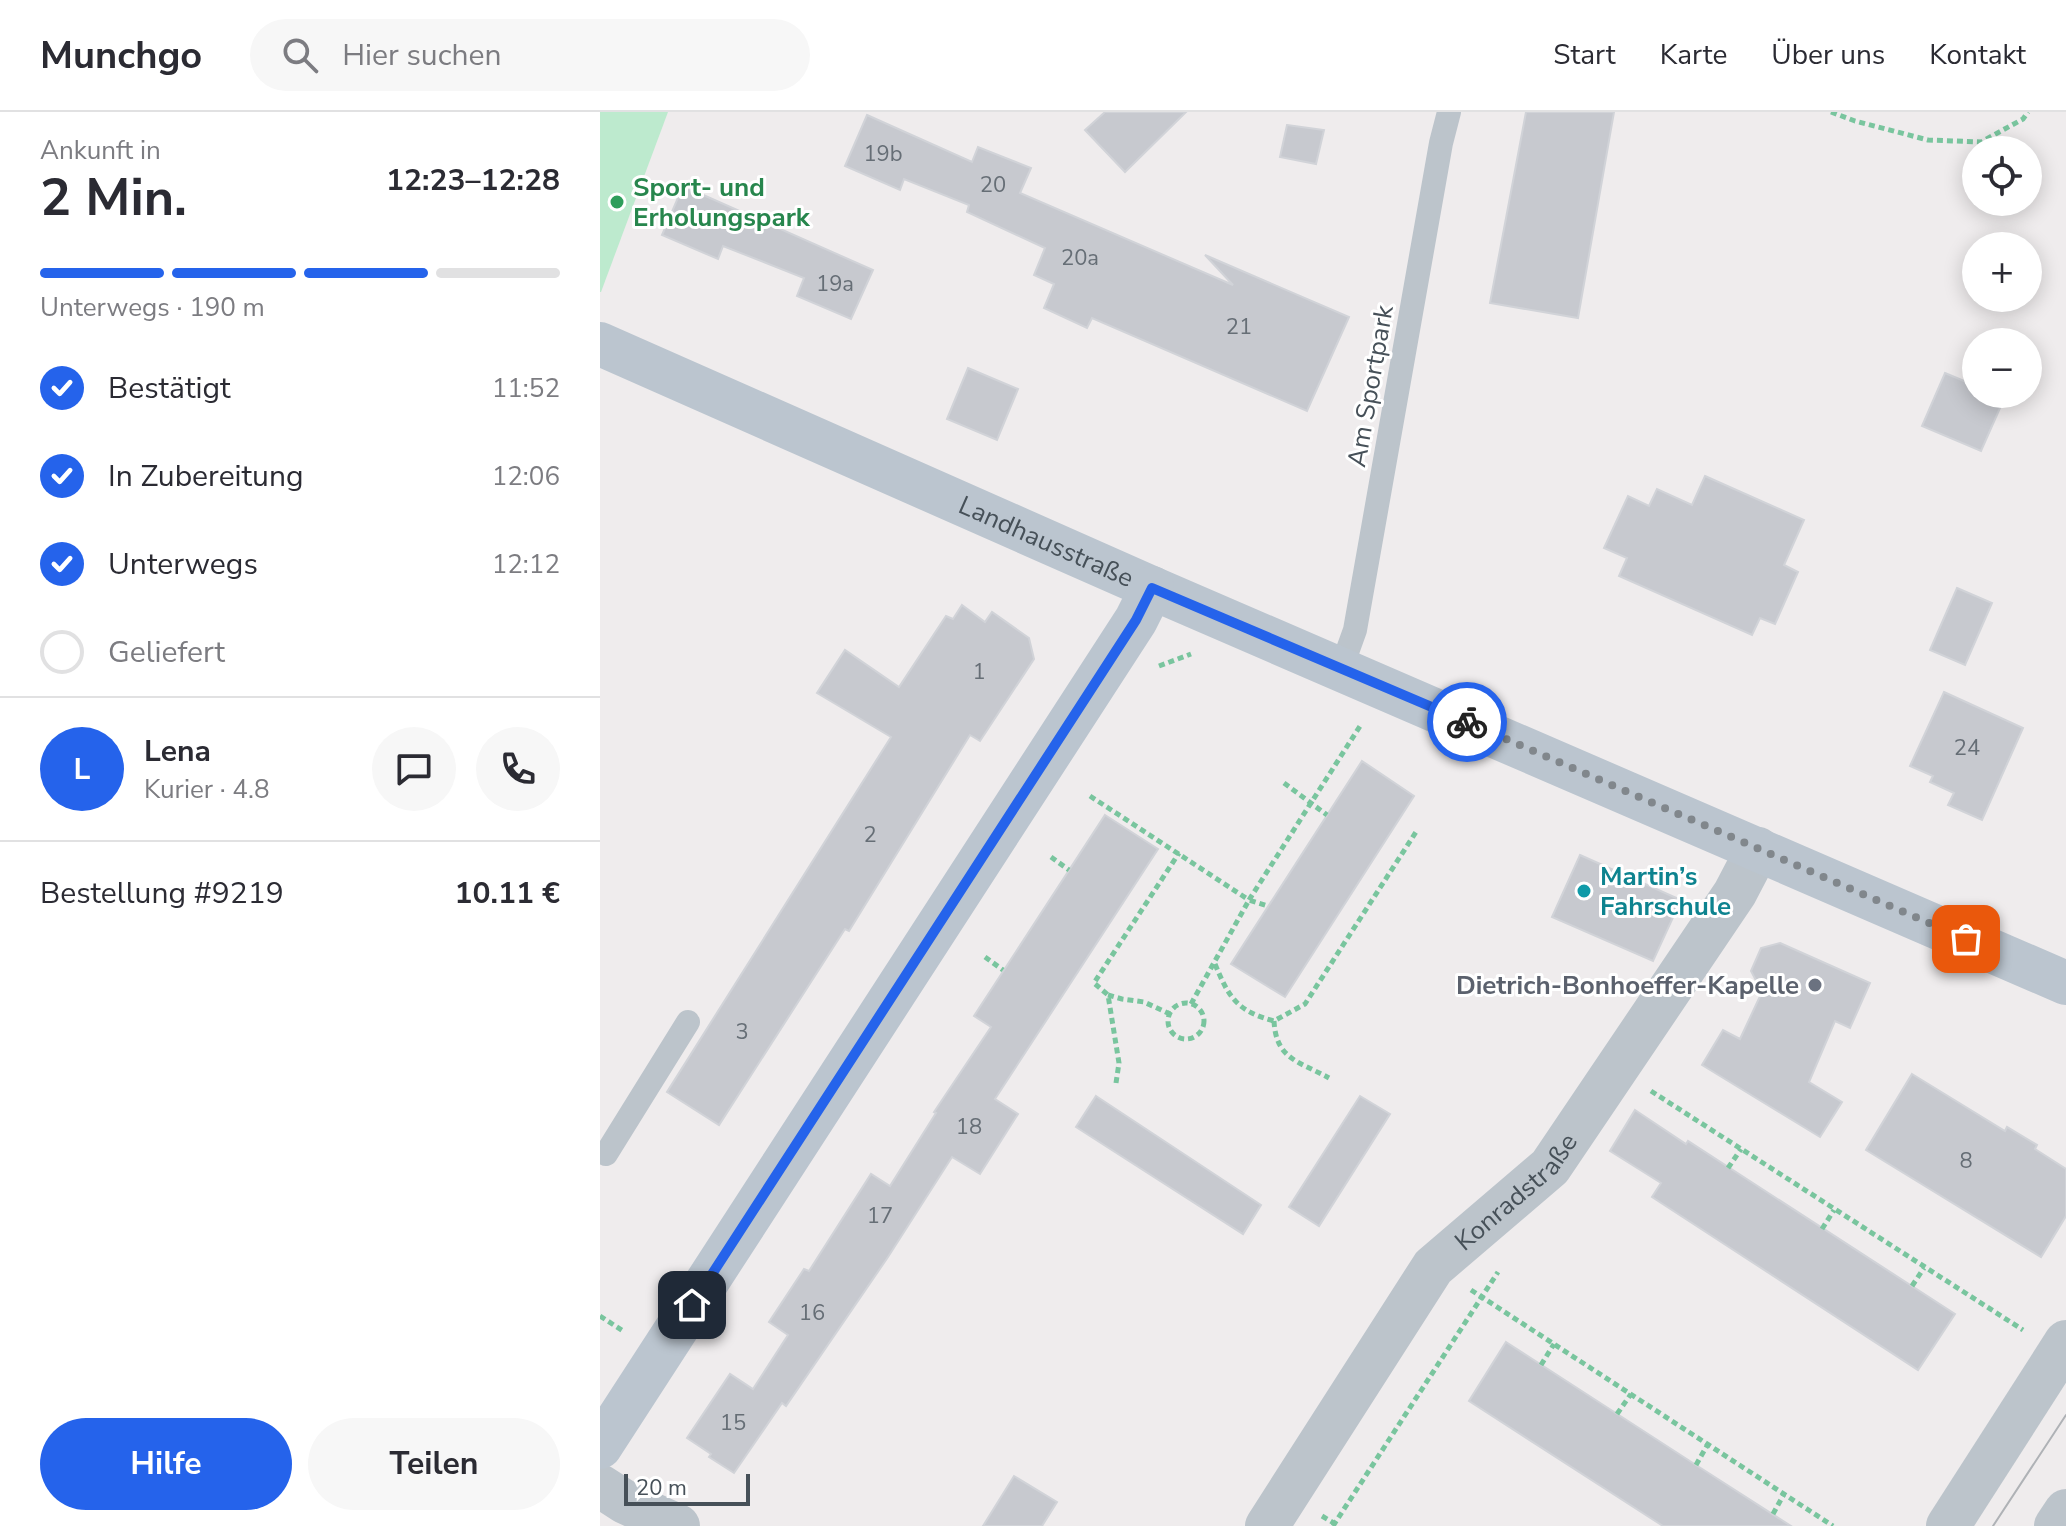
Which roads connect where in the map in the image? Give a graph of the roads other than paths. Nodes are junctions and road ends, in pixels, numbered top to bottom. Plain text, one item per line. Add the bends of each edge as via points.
1 (1449, 112) edge
2 (600, 344) edge
3 (1152, 588) junction
4 (1341, 669) junction
5 (1758, 849) junction
6 (2066, 983) edge
7 (688, 1022) dead end
8 (606, 1154) dead end
9 (2063, 1348) edge
10 (600, 1447) edge
11 (600, 1486) edge
12 (2066, 1511) edge
13 (678, 1526) edge
14 (1267, 1526) edge
15 (1948, 1526) edge
16 (2056, 1526) edge

1 - 4 lane, Am Sportpark via 1355,630
2 - 3 street, Landhausstraße
3 - 4 street, Landhausstraße
3 - 10 street
4 - 5 street, Landhausstraße
5 - 6 street, Landhausstraße
5 - 14 street, Konradstraße via 1735,893 1550,1167 1433,1267
7 - 8 lane
9 - 15 street
11 - 13 street
12 - 16 street

